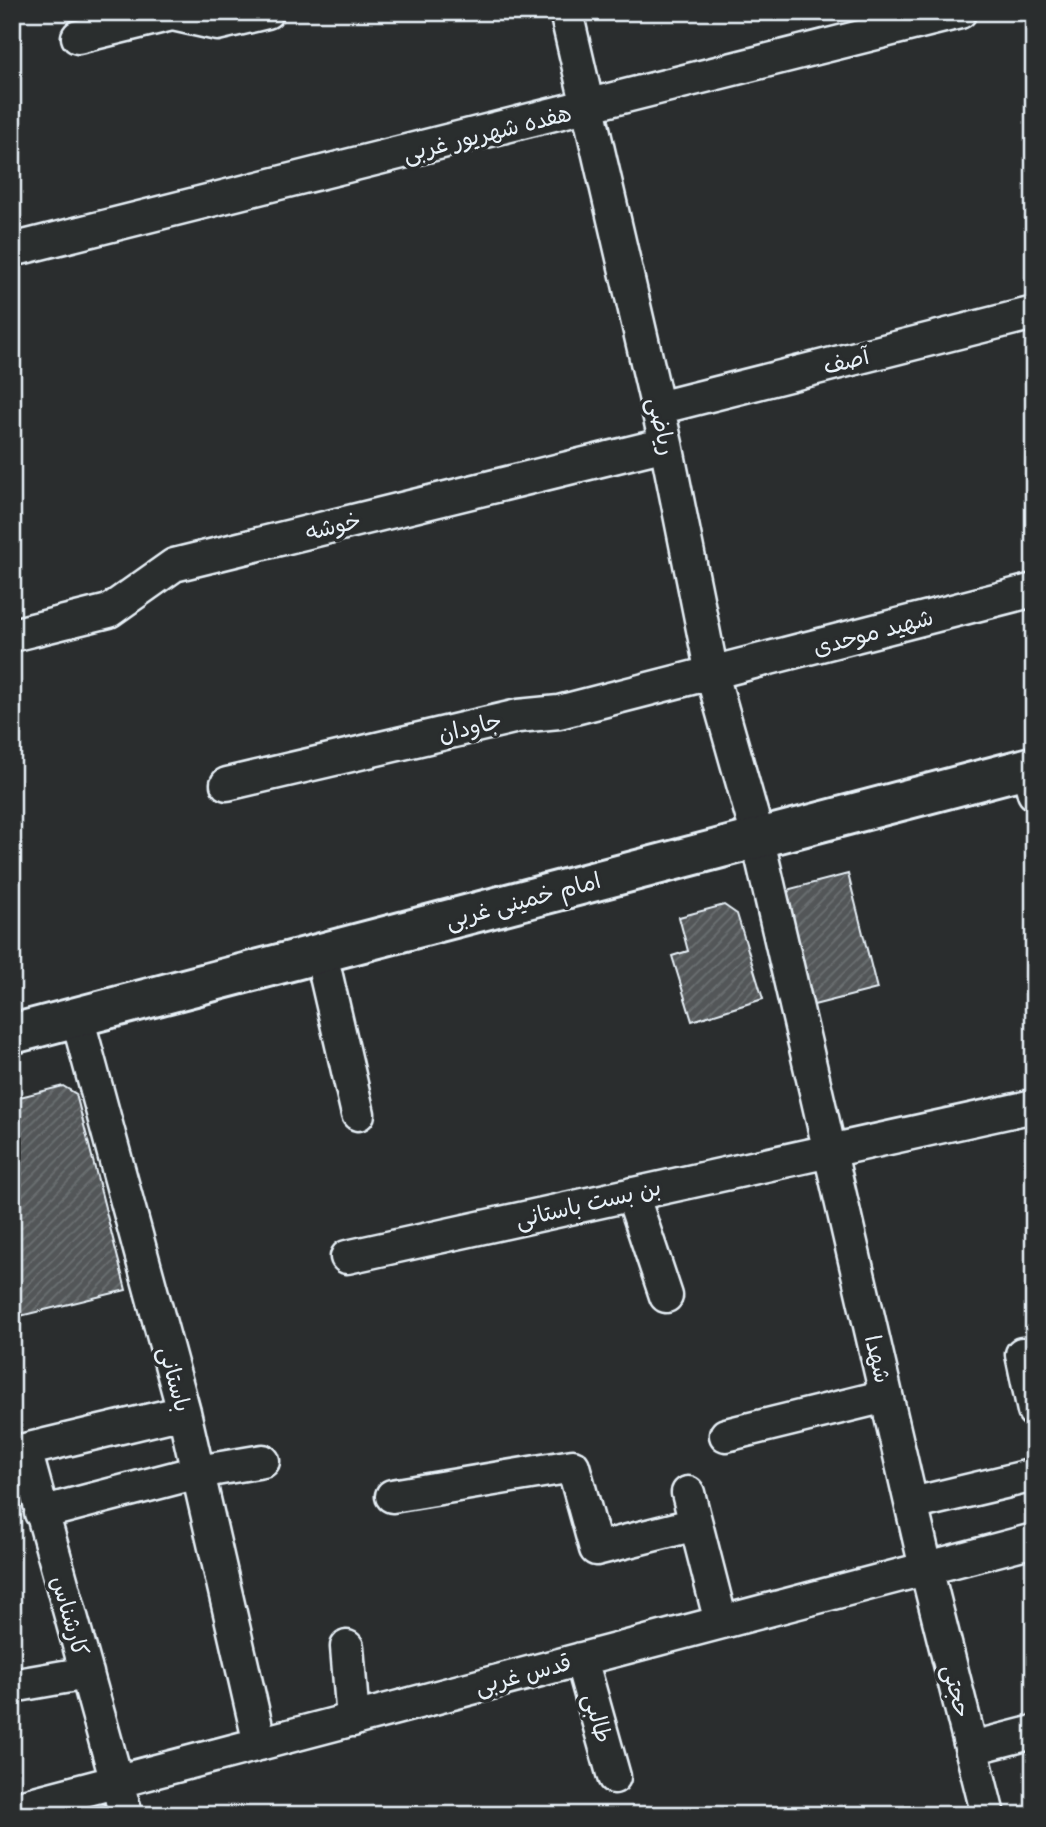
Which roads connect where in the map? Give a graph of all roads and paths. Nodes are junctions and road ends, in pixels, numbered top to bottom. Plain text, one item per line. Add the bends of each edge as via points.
1 (267, 12) edge
2 (566, 12) edge
3 (960, 12) edge
4 (78, 37) dead end
5 (588, 107) junction
6 (12, 250) edge
7 (1034, 313) edge
8 (658, 408) junction
9 (666, 444) junction
10 (1034, 590) edge
11 (12, 635) edge
12 (712, 674) junction
13 (1032, 776) edge
14 (227, 784) dead end
15 (758, 839) junction
16 (321, 954) junction
17 (77, 1017) junction
18 (12, 1034) edge
19 (1034, 1106) edge
20 (358, 1114) dead end
21 (830, 1149) junction
22 (632, 1194) junction
23 (347, 1258) dead end
24 (666, 1296) dead end
25 (1022, 1354) dead end
26 (887, 1396) junction
27 (1034, 1411) edge
28 (184, 1412) junction
29 (726, 1435) dead end
30 (19, 1451) edge
31 (263, 1461) dead end
32 (198, 1472) junction
33 (1034, 1475) edge
34 (688, 1493) dead end
35 (392, 1496) dead end
36 (912, 1504) junction
37 (41, 1513) junction
38 (696, 1524) junction
39 (1034, 1540) edge
40 (926, 1568) junction
41 (721, 1622) junction
42 (347, 1647) dead end
43 (581, 1659) junction
44 (87, 1673) junction
45 (12, 1686) edge
46 (353, 1720) junction
47 (1034, 1732) edge
48 (260, 1744) junction
49 (971, 1748) junction
50 (614, 1777) dead end
51 (118, 1782) junction
52 (12, 1809) edge
53 (126, 1815) edge
54 (988, 1815) edge

1 - 4 street via 217,24 172,14
2 - 5 street, ریاضی
3 - 5 street, هفده شهریور غربی
5 - 6 street, هفده شهریور غربی
5 - 8 street, ریاضی
7 - 8 street, آصف
8 - 9 street, ریاضی
9 - 11 street, خوشه via 174,565 109,611
9 - 12 street, ریاضی
10 - 12 street, شهید موحدی
12 - 14 street, جاودان
12 - 15 street, ریاضی
13 - 15 main road, امام خمینی غربی
15 - 16 main road, امام خمینی غربی
15 - 21 street, شهدا
16 - 17 main road, امام خمینی غربی
16 - 20 street
17 - 18 main road, امام خمینی غربی
17 - 28 street, باستانی
19 - 21 street
21 - 22 street, بن بست باستانی
21 - 26 street, شهدا
22 - 23 street, بن بست باستانی
22 - 24 street
25 - 27 street
26 - 29 street
26 - 36 street, شهدا
28 - 30 street, کارشناس
28 - 32 street, باستانی
30 - 37 street, کارشناس
31 - 32 street
32 - 37 street
32 - 48 street, باستانی
33 - 36 street
34 - 38 street
35 - 38 street via 573,1466 596,1549
36 - 40 street, شهدا
37 - 44 street, کارشناس
38 - 41 street
39 - 40 street, قدس غربی
40 - 41 street, قدس غربی
40 - 49 street, حجتی
41 - 43 street, قدس غربی
42 - 46 street
43 - 46 street, قدس غربی
43 - 50 street, طالبی
44 - 45 street
44 - 51 street, کارشناس
46 - 48 street, قدس غربی
47 - 49 street
48 - 51 street, قدس غربی
49 - 54 street, حجتی
51 - 52 street, قدس غربی
51 - 53 street, کارشناس

